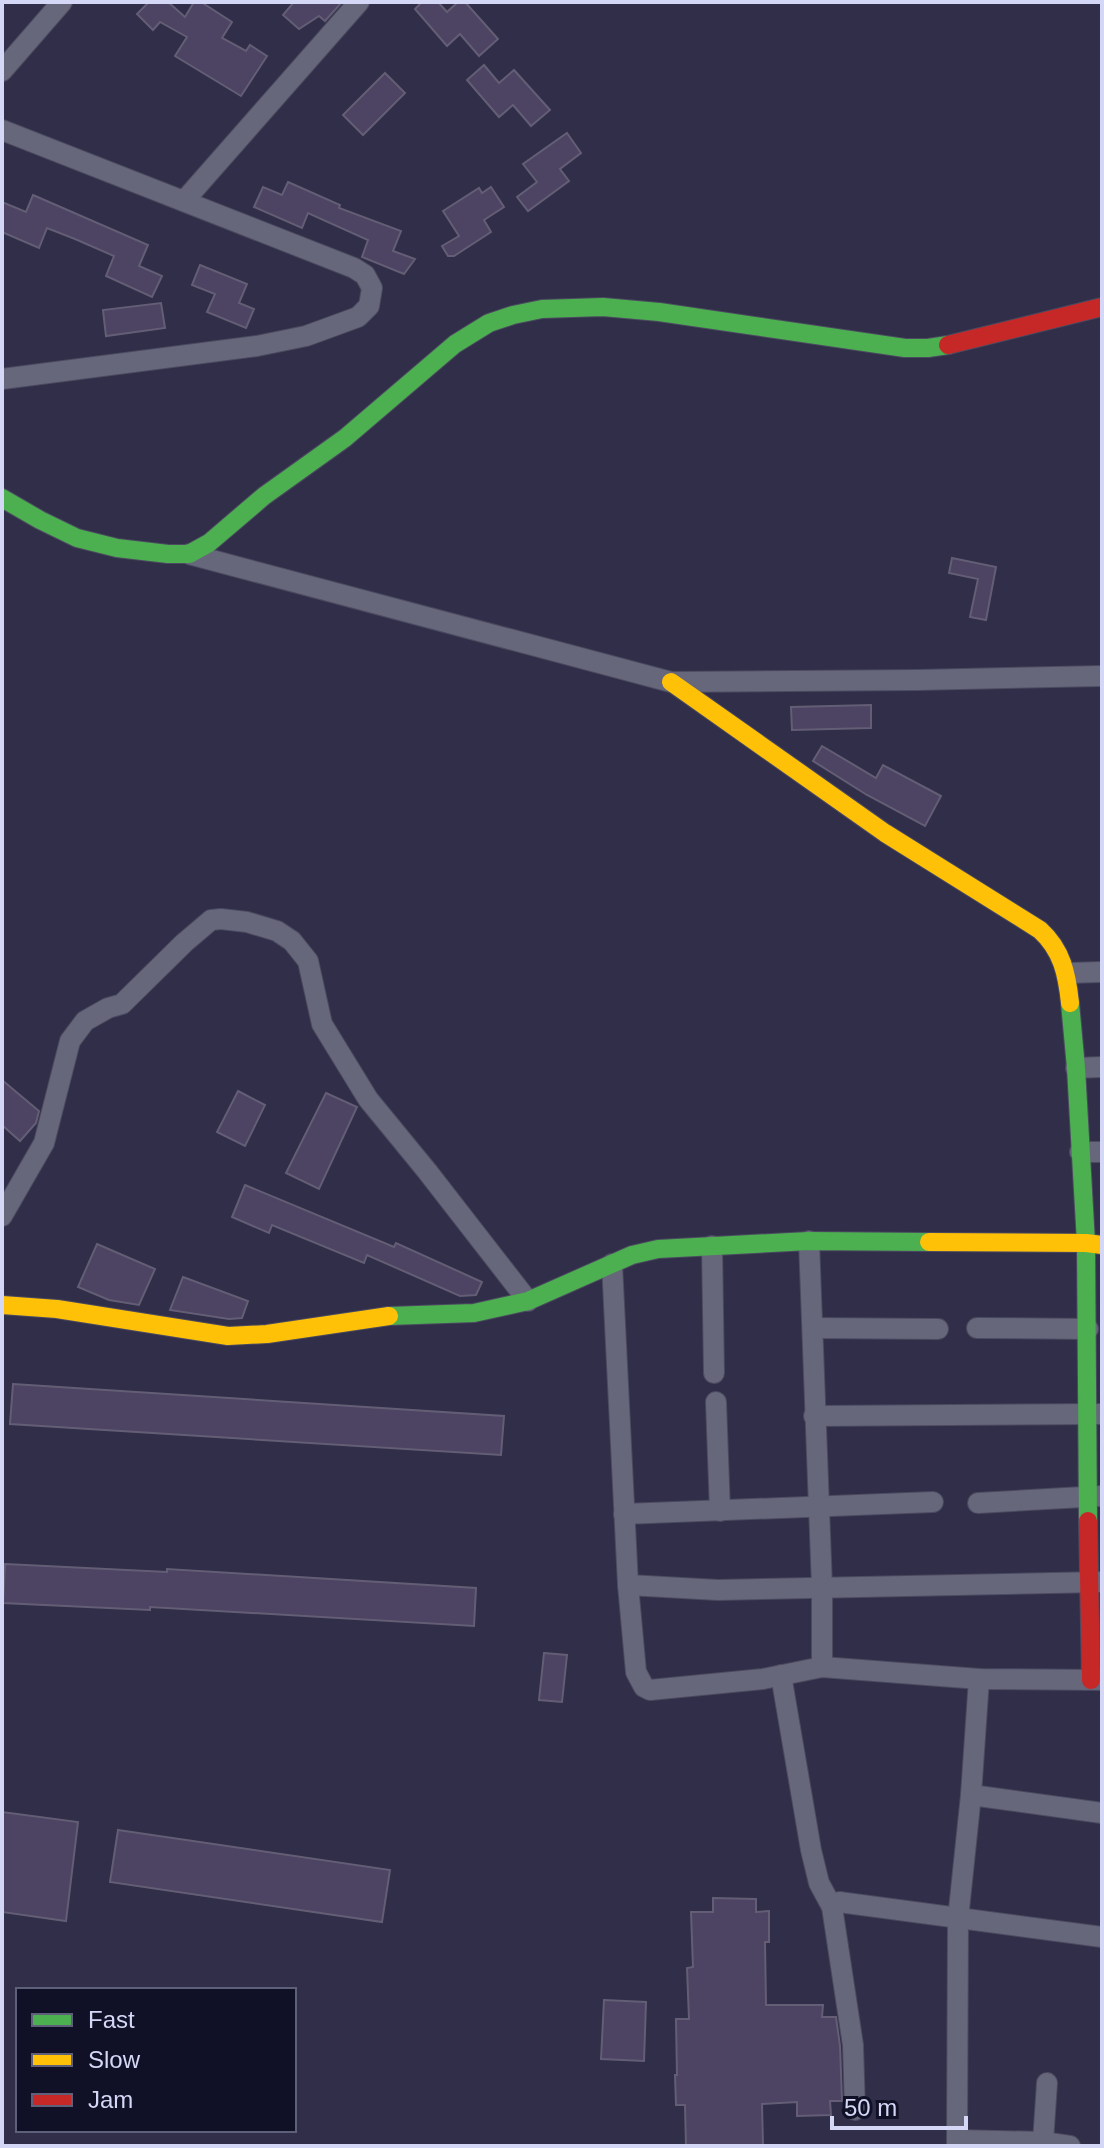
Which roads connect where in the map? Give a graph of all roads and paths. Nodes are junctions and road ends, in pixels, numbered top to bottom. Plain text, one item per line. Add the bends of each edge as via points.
1 (62, 2) edge
2 (359, 2) edge
3 (2, 71) edge
4 (2, 130) edge
5 (184, 201) junction
6 (1102, 307) edge
7 (2, 379) edge
8 (2, 498) edge
9 (189, 554) junction
10 (1102, 676) edge
11 (671, 682) junction
12 (1102, 972) edge
13 (1067, 973) junction
14 (1102, 1067) edge
15 (1076, 1068) junction
16 (1080, 1152) junction
17 (1102, 1152) edge
18 (2, 1216) edge
19 (809, 1241) junction
20 (1094, 1244) edge
21 (712, 1246) junction
22 (612, 1264) junction
23 (528, 1301) junction
24 (2, 1305) edge
25 (813, 1328) junction
26 (977, 1328) dead end
27 (938, 1329) dead end
28 (1088, 1329) junction
29 (714, 1373) dead end
30 (716, 1402) dead end
31 (1095, 1414) edge
32 (814, 1416) junction
33 (1095, 1496) edge
34 (933, 1502) dead end
35 (978, 1503) dead end
36 (819, 1506) junction
37 (720, 1511) junction
38 (624, 1514) junction
39 (1095, 1582) edge
40 (628, 1585) junction
41 (822, 1587) junction
42 (822, 1667) junction
43 (781, 1675) junction
44 (979, 1679) junction
45 (1097, 1680) edge
46 (971, 1795) junction
47 (1102, 1813) edge
48 (832, 1907) junction
49 (958, 1919) junction
50 (1102, 1937) edge
51 (1047, 2083) dead end
52 (855, 2110) dead end
53 (1043, 2142) junction
54 (958, 2143) edge
55 (1070, 2146) edge

1 - 3 street
2 - 5 street
4 - 5 street
5 - 7 street via 354,268 372,288 369,306 358,317 306,336 257,346
6 - 9 street via 928,348 603,307 513,315 455,344 345,438
8 - 9 street via 77,538 117,548
9 - 11 street
10 - 11 street
11 - 13 street via 885,833 1040,930
12 - 13 street
13 - 15 street
14 - 15 street
15 - 16 street
16 - 17 street
16 - 20 street
18 - 23 street via 44,1143 70,1041 85,1021 122,1004 211,920 247,922 277,931 308,961 322,1024 368,1099
19 - 20 street
19 - 21 street
19 - 25 street
20 - 28 street
21 - 22 street via 658,1249
21 - 29 street
22 - 23 street
22 - 38 street
23 - 24 street via 474,1313 380,1316 228,1336
25 - 27 street
25 - 32 street
26 - 28 street
28 - 31 street
30 - 37 street
31 - 32 street
31 - 33 street
32 - 36 street
33 - 35 street
33 - 39 street
34 - 36 street
36 - 37 street
36 - 41 street
37 - 38 street
38 - 40 street
39 - 41 street
39 - 45 street
40 - 41 street via 718,1590
40 - 43 street via 636,1672 644,1687
41 - 42 street
42 - 43 street
42 - 44 street
43 - 48 street via 811,1850
44 - 45 street
44 - 46 street
46 - 47 street
46 - 49 street
48 - 49 street via 839,1902
48 - 52 street via 853,2045
49 - 50 street
49 - 54 street
51 - 53 street
53 - 54 street
53 - 55 street

